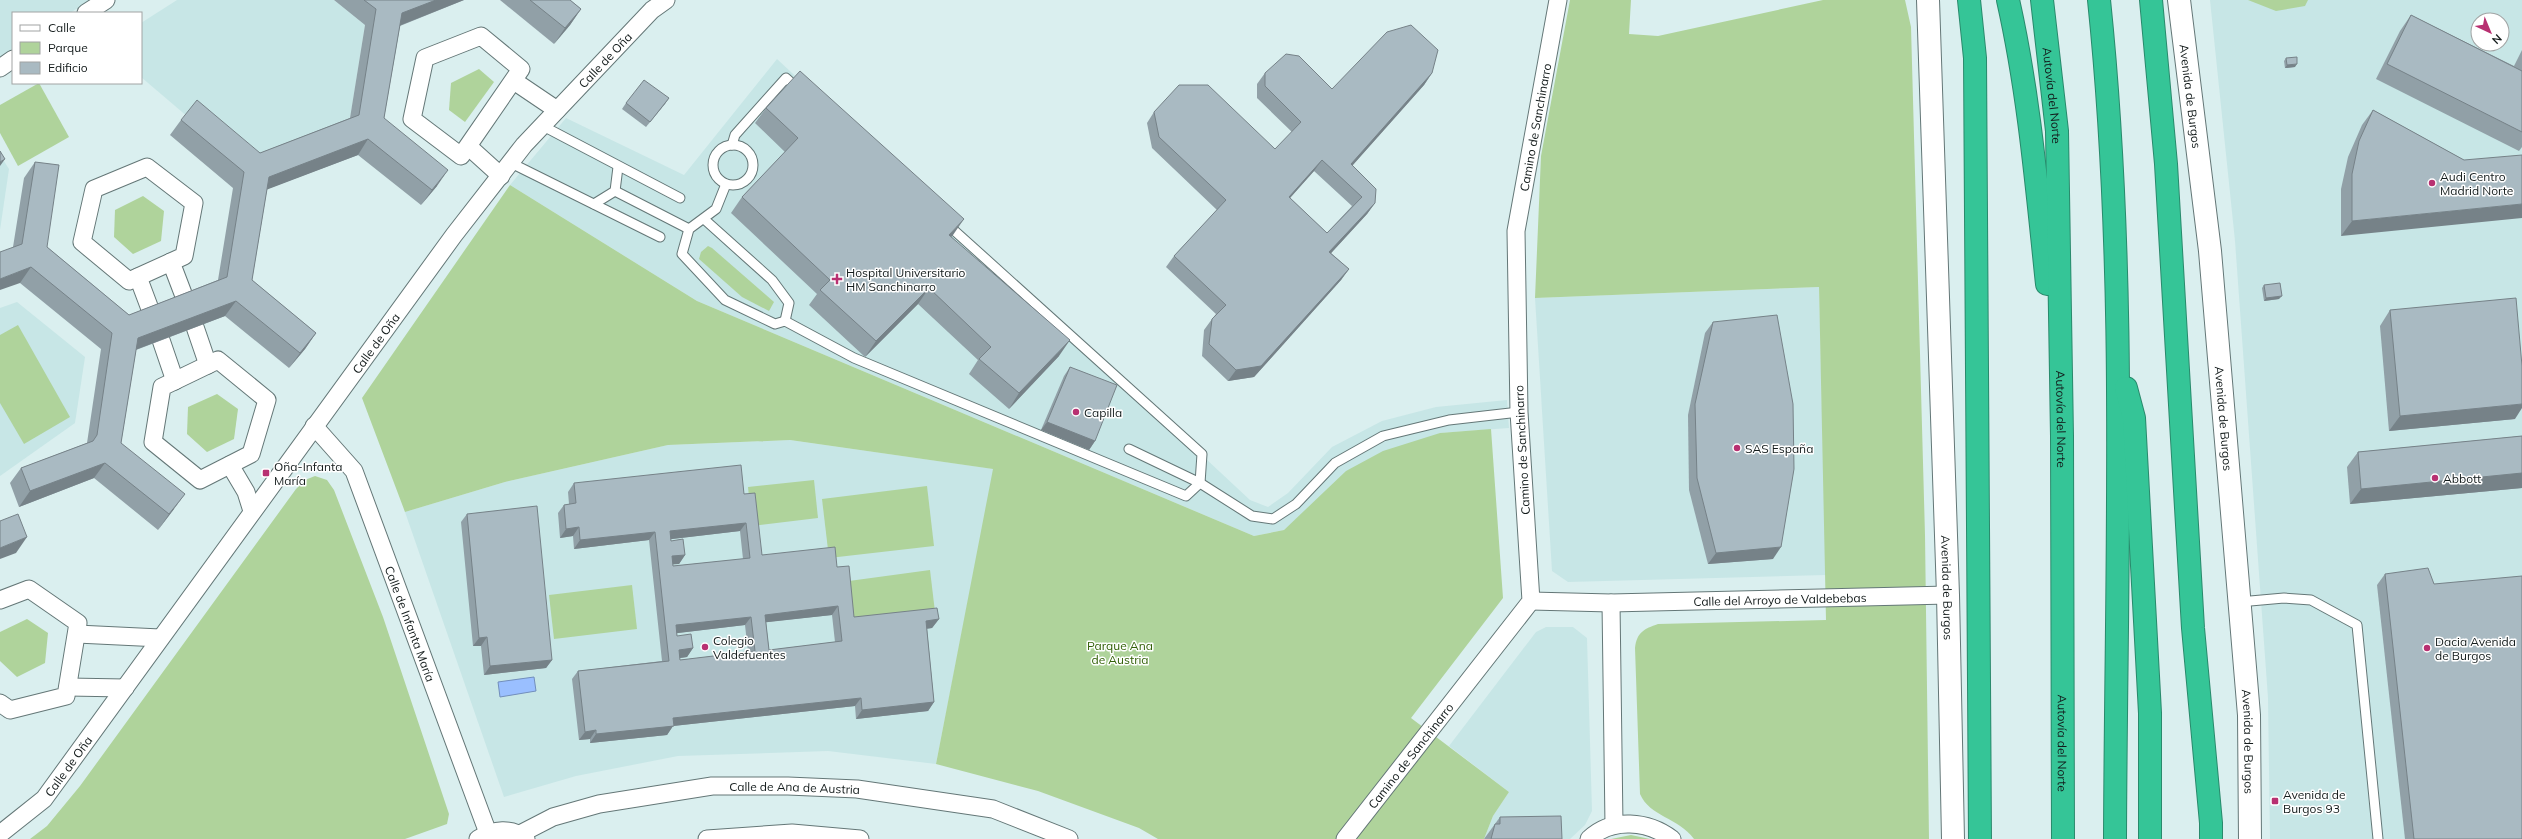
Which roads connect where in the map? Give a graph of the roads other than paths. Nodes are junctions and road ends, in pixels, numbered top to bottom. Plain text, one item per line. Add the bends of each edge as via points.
1 (106, 0) edge
2 (666, 0) edge
3 (1558, 0) edge
4 (1928, 0) edge
5 (1969, 0) edge
6 (2008, 0) edge
7 (2042, 0) edge
8 (2098, 0) edge
9 (2151, 0) edge
10 (2179, 0) edge
11 (648, 5) edge
12 (88, 12) edge
13 (12, 60) edge
14 (0, 68) edge
15 (514, 81) junction
16 (803, 94) edge
17 (557, 110) junction
18 (541, 125) junction
19 (732, 144) junction
20 (469, 147) junction
21 (511, 163) junction
22 (618, 167) junction
23 (501, 176) junction
24 (726, 184) junction
25 (615, 191) junction
26 (680, 198) dead end
27 (594, 204) junction
28 (939, 217) edge
29 (704, 219) junction
30 (689, 229) junction
31 (660, 237) dead end
32 (171, 262) junction
33 (138, 277) junction
34 (187, 304) edge
35 (153, 317) edge
36 (785, 321) junction
37 (195, 327) edge
38 (162, 340) edge
39 (208, 365) junction
40 (2119, 365) junction
41 (175, 381) junction
42 (1519, 412) junction
43 (314, 426) junction
44 (2062, 436) junction
45 (1129, 449) dead end
46 (230, 464) junction
47 (1200, 483) junction
48 (252, 511) junction
49 (1948, 595) junction
50 (0, 600) edge
51 (1531, 601) junction
52 (2239, 602) junction
53 (1611, 603) junction
54 (76, 634) junction
55 (160, 638) junction
56 (68, 687) junction
57 (125, 688) junction
58 (0, 703) edge
59 (1614, 825) junction
60 (0, 834) edge
61 (483, 836) edge
62 (523, 837) edge
63 (707, 839) edge
64 (860, 839) edge
65 (1070, 839) edge
66 (1345, 839) edge
67 (1589, 839) edge
68 (1672, 839) edge
69 (1953, 839) edge
70 (1980, 839) edge
71 (2063, 839) edge
72 (2115, 839) edge
73 (2150, 839) edge
74 (2211, 839) edge
75 (2250, 839) edge
76 (2378, 839) edge

1 - 12 street
2 - 11 street, Calle de Oña
3 - 42 street, Camino de Sanchinarro via 1516,231
4 - 49 street, Avenida de Burgos
5 - 70 highway via 1975,58
6 - 44 highway via 2018,47 2035,170
7 - 44 highway, Autovía del Norte via 2057,131
8 - 40 highway via 2111,155
9 - 74 highway via 2166,164 2193,628
10 - 52 street, Avenida de Burgos via 2210,251
11 - 17 street, Calle de Oña
13 - 14 street
15 - 17 street
15 - 20 street
15 - 20 street via 521,69 481,36 425,58 412,119 462,156
16 - 19 lane via 786,78 735,135
17 - 18 street, Calle de Oña
18 - 21 street, Calle de Oña
18 - 22 lane
19 - 24 lane via 719,150 713,162 715,176
19 - 24 lane via 744,148 752,158 753,164 750,177 745,181 739,184
20 - 23 street
21 - 23 street, Calle de Oña
21 - 27 lane
22 - 25 lane
22 - 26 lane
23 - 43 street, Calle de Oña via 454,235
24 - 29 lane via 716,209
25 - 27 lane
25 - 30 lane
27 - 31 lane
28 - 47 lane via 1202,454
29 - 30 lane
29 - 36 lane via 772,280 789,303
30 - 36 lane via 682,254 725,300 775,324
32 - 33 street
32 - 33 street via 184,256 194,203 148,167 94,189 82,242 129,281
32 - 34 street
33 - 35 street
36 - 47 lane via 854,358 1186,496
37 - 39 street
38 - 41 street
39 - 41 street
39 - 46 street via 218,360 267,400 252,454
40 - 72 highway
40 - 73 highway via 2134,418 2150,713
41 - 46 street via 162,387 153,442 200,480
42 - 47 lane via 1449,420 1383,436 1335,463 1296,504 1273,520 1252,516
42 - 51 street, Camino de Sanchinarro
43 - 48 street, Calle de Oña
43 - 61 street, Calle de Infanta María via 354,471
44 - 71 highway, Autovía del Norte
45 - 47 lane
46 - 48 street via 246,492
48 - 55 street, Calle de Oña
49 - 53 street, Calle del Arroyo de Valdebebas
49 - 69 street, Avenida de Burgos
50 - 54 street via 29,589 78,623
51 - 53 street, Calle del Arroyo de Valdebebas
51 - 66 street, Camino de Sanchinarro
52 - 75 street, Avenida de Burgos via 2249,715
52 - 76 lane via 2284,598 2311,600 2358,625
53 - 59 street
54 - 55 street
54 - 56 street
55 - 57 street, Calle de Oña
56 - 57 street
56 - 58 street via 66,696 10,710
57 - 60 street, Calle de Oña via 44,799
59 - 67 street
59 - 68 street via 1634,823 1654,828
61 - 62 street via 498,830
62 - 65 street, Calle de Ana de Austria via 553,817 599,804 712,786 788,786 857,789 993,810
63 - 64 street via 792,833

